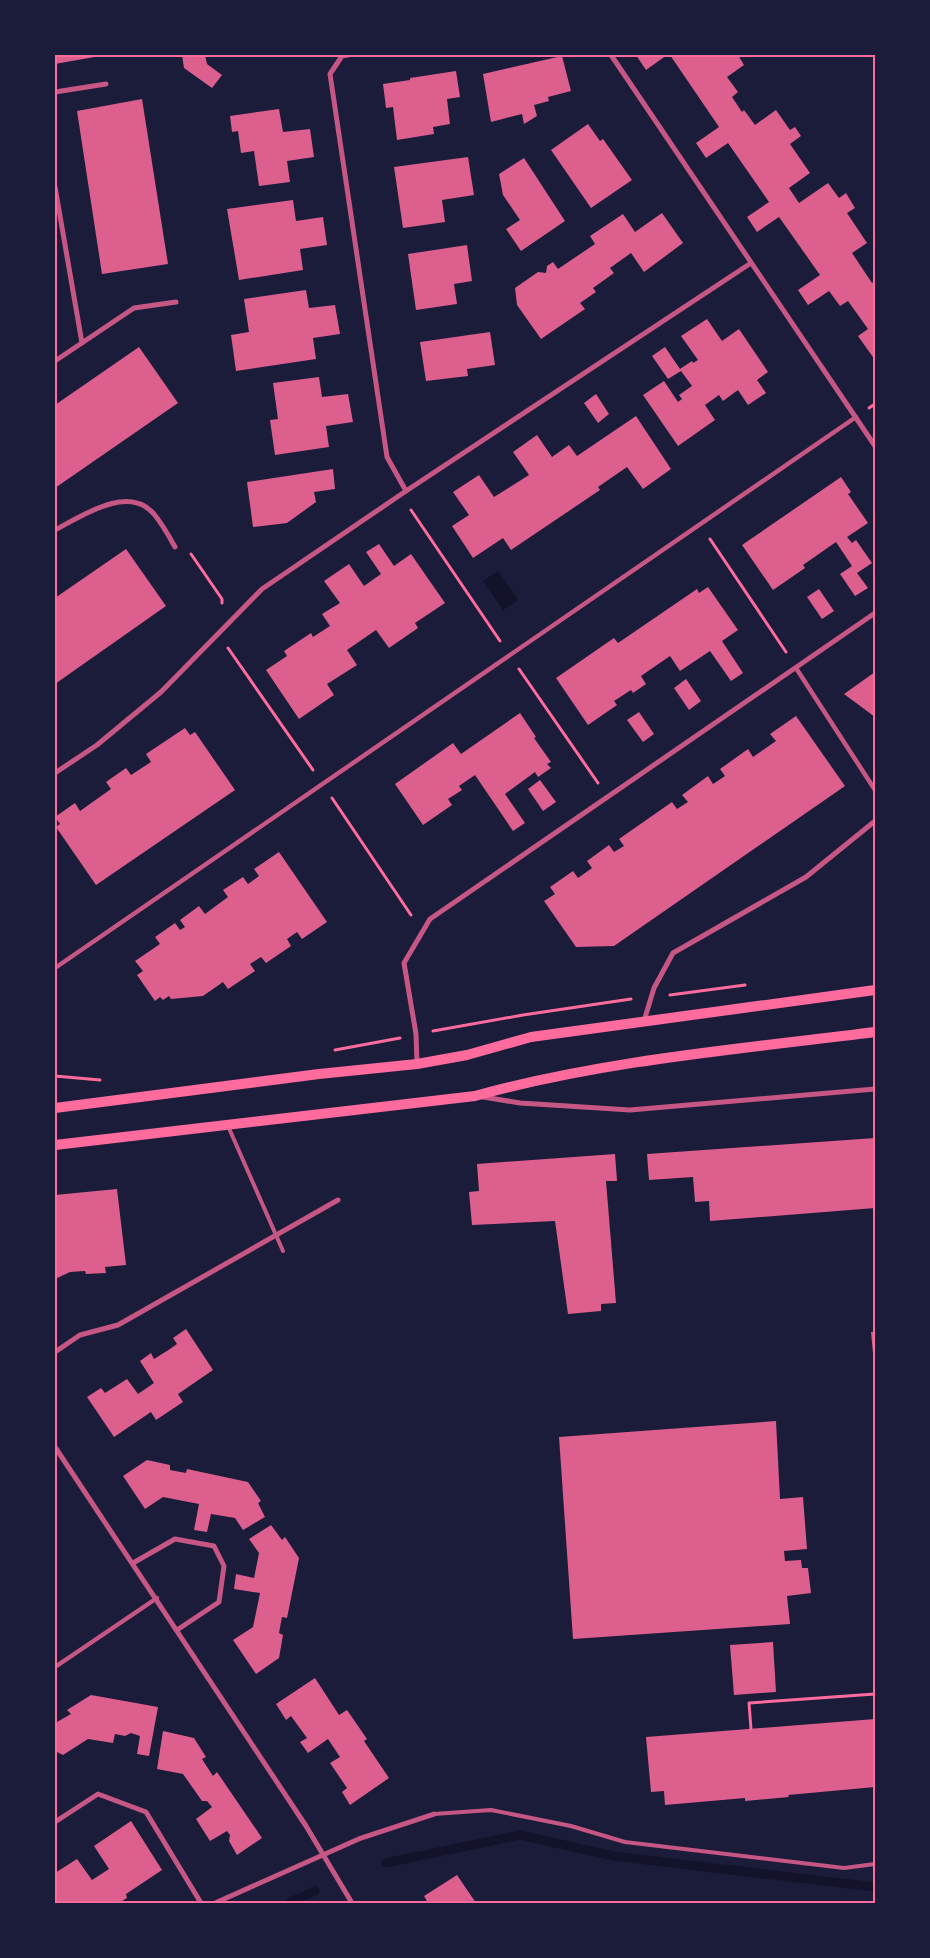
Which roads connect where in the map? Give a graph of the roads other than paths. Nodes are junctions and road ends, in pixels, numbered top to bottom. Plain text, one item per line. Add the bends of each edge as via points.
1 (348, 55) edge
2 (612, 55) edge
3 (106, 84) dead end
4 (55, 92) edge
5 (55, 188) edge
6 (752, 263) junction
7 (176, 302) dead end
8 (82, 343) junction
9 (55, 361) edge
10 (856, 417) junction
11 (875, 446) edge
12 (406, 491) junction
13 (55, 530) edge
14 (175, 547) road end
15 (875, 613) edge
16 (796, 668) junction
17 (55, 773) edge
18 (875, 790) edge
19 (875, 821) edge
20 (55, 968) edge
21 (875, 990) edge
22 (644, 1021) junction
23 (875, 1032) edge
24 (417, 1064) junction
25 (875, 1089) edge
26 (475, 1096) junction
27 (55, 1108) edge
28 (228, 1126) junction
29 (55, 1145) edge
30 (338, 1200) dead end
31 (276, 1236) junction
32 (283, 1251) dead end
33 (55, 1352) edge
34 (55, 1447) edge
35 (133, 1563) junction
36 (157, 1598) junction
37 (177, 1630) junction
38 (55, 1667) edge
39 (434, 1814) joint
40 (55, 1822) edge
41 (323, 1854) junction
42 (875, 1864) edge
43 (201, 1903) edge
44 (215, 1903) edge
45 (352, 1903) edge

1 - 12 street via 342,56 330,74 387,458
2 - 6 street
3 - 4 street
5 - 8 street
6 - 10 street
6 - 12 street
7 - 8 street via 134,308
8 - 9 street
10 - 11 street
10 - 20 street
12 - 17 street via 262,589 161,692 97,746
13 - 14 street via 116,502 136,501 154,514
15 - 16 street
16 - 18 street
16 - 24 street via 430,919 404,964 416,1034
19 - 22 street via 806,877 673,953 654,988
21 - 22 main road
22 - 24 main road via 531,1037 467,1055
23 - 26 main road via 599,1067
24 - 27 main road
25 - 26 street via 630,1110
26 - 28 main road
28 - 29 main road
28 - 31 lane
30 - 31 street
31 - 32 lane
31 - 33 street via 118,1326 80,1335
34 - 35 street
35 - 36 street
35 - 37 street via 175,1538 214,1546 224,1566 219,1602
36 - 37 street
36 - 38 street
37 - 41 street
39 - 41 street
39 - 42 lane via 491,1810 571,1826 625,1842 844,1868
40 - 43 street via 98,1794 146,1812
41 - 44 street
41 - 45 street

